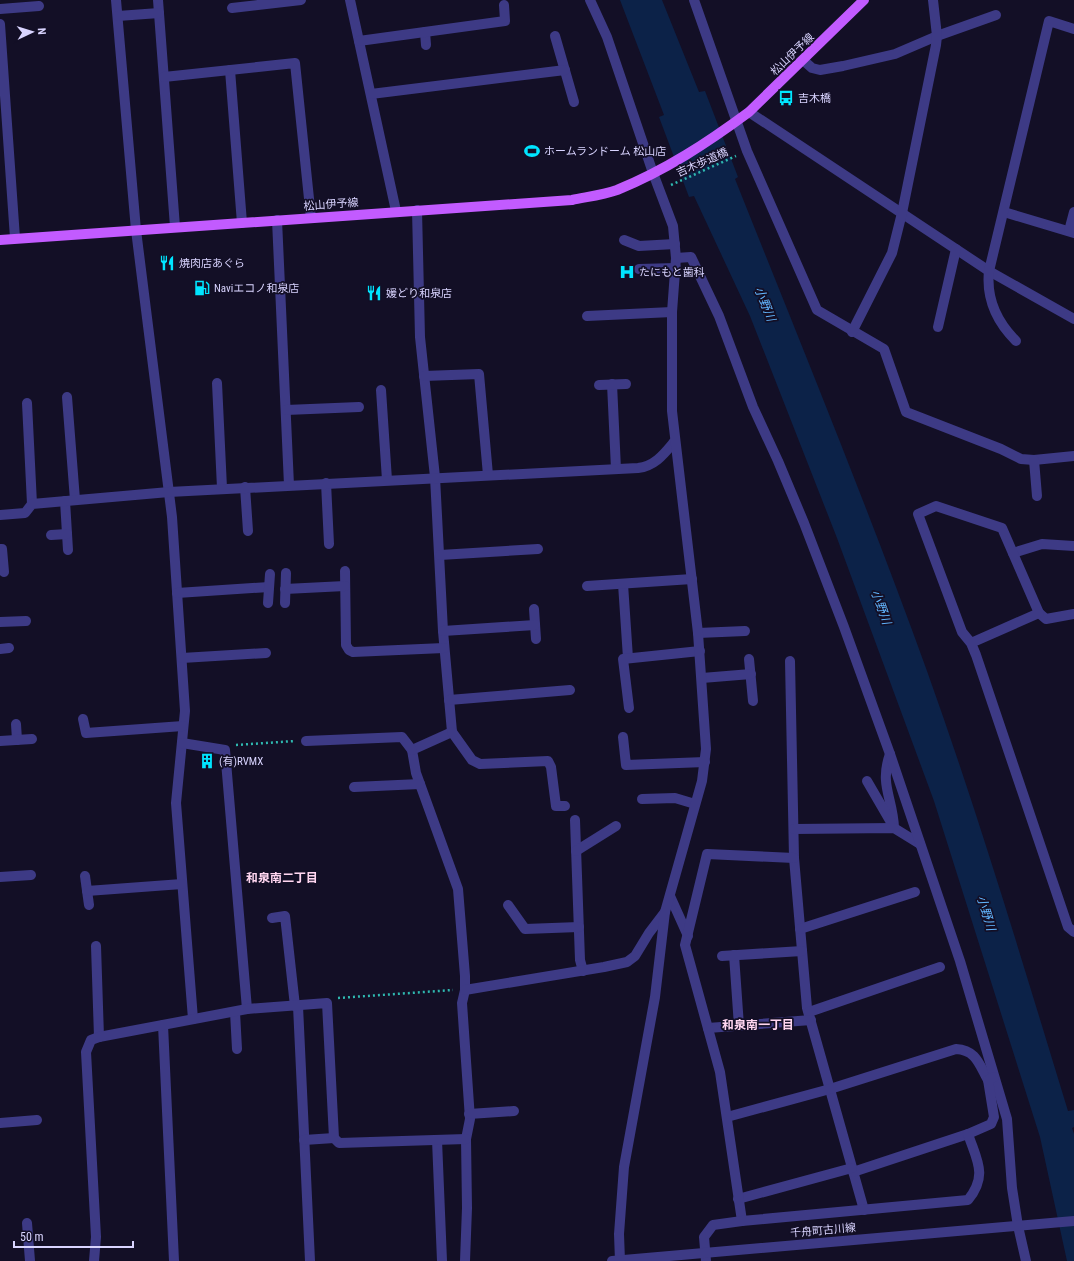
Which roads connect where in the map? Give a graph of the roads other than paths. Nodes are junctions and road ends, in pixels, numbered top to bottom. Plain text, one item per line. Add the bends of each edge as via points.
1 (116, 0) edge
2 (158, 0) edge
3 (301, 0) edge
4 (350, 0) edge
5 (590, 0) edge
6 (694, 0) edge
7 (864, 0) edge
8 (933, 0) edge
9 (260, 2) edge
10 (504, 5) dead end
11 (39, 6) dead end
12 (232, 8) dead end
13 (0, 9) edge
14 (159, 13) junction
15 (996, 15) dead end
16 (118, 16) junction
17 (0, 24) edge
18 (1074, 29) edge
19 (425, 32) junction
20 (555, 36) dead end
21 (937, 36) junction
22 (359, 41) junction
23 (426, 45) dead end
24 (802, 60) junction
25 (230, 70) junction
26 (565, 70) junction
27 (164, 77) junction
28 (371, 94) junction
29 (574, 102) dead end
30 (749, 112) junction
31 (735, 122) junction
32 (656, 172) junction
33 (417, 210) junction
34 (396, 211) junction
35 (1004, 212) junction
36 (1074, 212) edge
37 (902, 213) junction
38 (311, 218) junction
39 (277, 220) junction
40 (242, 223) junction
41 (175, 227) junction
42 (136, 230) junction
43 (1072, 232) edge
44 (15, 238) junction
45 (0, 240) edge
46 (624, 240) dead end
47 (675, 244) junction
48 (956, 249) junction
49 (676, 263) junction
50 (639, 270) dead end
51 (989, 271) junction
52 (672, 312) junction
53 (586, 316) dead end
54 (1074, 319) edge
55 (938, 327) dead end
56 (852, 332) junction
57 (1016, 341) dead end
58 (424, 376) junction
59 (217, 383) dead end
60 (612, 384) junction
61 (626, 384) dead end
62 (599, 385) dead end
63 (381, 390) dead end
64 (67, 397) dead end
65 (27, 403) dead end
66 (359, 407) dead end
67 (286, 410) junction
68 (674, 442) junction
69 (1074, 456) edge
70 (1034, 460) junction
71 (616, 469) junction
72 (488, 475) junction
73 (435, 477) junction
74 (387, 480) junction
75 (326, 483) junction
76 (289, 485) junction
77 (244, 487) junction
78 (222, 488) junction
79 (169, 492) junction
80 (1037, 496) dead end
81 (70, 500) junction
82 (32, 504) junction
83 (0, 515) edge
84 (248, 531) dead end
85 (67, 534) junction
86 (51, 535) dead end
87 (329, 544) dead end
88 (1074, 546) edge
89 (0, 549) edge
90 (538, 549) dead end
91 (68, 550) dead end
92 (1013, 553) junction
93 (440, 555) junction
94 (345, 571) dead end
95 (4, 572) dead end
96 (286, 573) dead end
97 (270, 574) dead end
98 (692, 579) junction
99 (623, 584) junction
100 (345, 586) junction
101 (587, 586) dead end
102 (269, 587) junction
103 (285, 589) junction
104 (177, 593) junction
105 (268, 603) dead end
106 (285, 603) dead end
107 (534, 609) dead end
108 (1038, 613) junction
109 (1074, 614) edge
110 (26, 621) dead end
111 (0, 622) edge
112 (535, 624) junction
113 (443, 631) junction
114 (745, 631) dead end
115 (698, 633) junction
116 (536, 639) dead end
117 (971, 643) junction
118 (444, 648) junction
119 (700, 651) junction
120 (266, 653) dead end
121 (182, 658) junction
122 (628, 658) junction
123 (749, 659) dead end
124 (790, 661) dead end
125 (751, 674) junction
126 (702, 678) junction
127 (570, 690) dead end
128 (449, 700) junction
129 (753, 701) dead end
130 (629, 708) dead end
131 (84, 719) dead end
132 (16, 724) dead end
133 (183, 726) junction
134 (452, 732) junction
135 (623, 737) dead end
136 (32, 739) dead end
137 (18, 740) junction
138 (0, 741) edge
139 (306, 741) road end
140 (182, 743) junction
141 (412, 750) junction
142 (890, 754) junction
143 (705, 762) junction
144 (867, 781) dead end
145 (420, 784) junction
146 (354, 787) dead end
147 (642, 799) dead end
148 (695, 804) junction
149 (565, 806) dead end
150 (575, 820) dead end
151 (616, 826) dead end
152 (894, 828) junction
153 (794, 829) junction
154 (920, 844) junction
155 (576, 851) junction
156 (794, 858) junction
157 (31, 875) dead end
158 (85, 876) dead end
159 (0, 877) edge
160 (182, 884) junction
161 (87, 891) junction
162 (915, 892) dead end
163 (670, 896) junction
164 (89, 905) dead end
165 (508, 905) dead end
166 (665, 912) junction
167 (272, 918) dead end
168 (579, 927) junction
169 (800, 929) junction
170 (1074, 932) edge
171 (688, 936) junction
172 (96, 946) dead end
173 (802, 950) junction
174 (734, 955) junction
175 (722, 956) dead end
176 (940, 967) dead end
177 (583, 971) junction
178 (465, 990) junction
179 (297, 1006) junction
180 (247, 1009) junction
181 (235, 1012) junction
182 (810, 1016) junction
183 (193, 1019) junction
184 (163, 1025) junction
185 (739, 1026) junction
186 (708, 1028) junction
187 (99, 1037) junction
188 (237, 1049) dead end
189 (991, 1078) junction
190 (830, 1089) junction
191 (514, 1111) dead end
192 (469, 1114) junction
193 (727, 1117) junction
194 (37, 1120) dead end
195 (0, 1122) edge
196 (968, 1134) junction
197 (334, 1138) junction
198 (466, 1139) junction
199 (304, 1140) junction
200 (437, 1140) junction
201 (853, 1170) junction
202 (738, 1199) junction
203 (864, 1210) junction
204 (742, 1221) junction
205 (1074, 1221) edge
206 (27, 1223) dead end
207 (1018, 1226) junction
208 (706, 1257) edge
209 (30, 1261) edge
210 (94, 1261) edge
211 (174, 1261) edge
212 (310, 1261) edge
213 (442, 1261) edge
214 (465, 1261) edge
215 (617, 1261) edge
216 (1026, 1261) edge

1 - 16 street
2 - 14 street
3 - 9 street
4 - 22 street
5 - 32 street via 607,37
6 - 31 street
7 - 24 main road, 松山伊予線
8 - 21 street
9 - 12 street
10 - 19 street via 505,21
11 - 13 street
14 - 16 street
14 - 27 street
15 - 21 street
16 - 42 street
17 - 44 street
18 - 35 street via 1049,21
19 - 22 street
19 - 23 street
20 - 26 street
21 - 24 street via 896,54 843,66 820,70 812,68
21 - 37 street
22 - 28 street
24 - 30 main road, 松山伊予線
25 - 27 street
25 - 38 street via 295,63
25 - 40 street
26 - 28 street
26 - 29 street
27 - 41 street
28 - 34 street
30 - 31 main road, 松山伊予線
30 - 37 street
31 - 32 main road via 698,149
31 - 56 street via 816,310
32 - 33 main road, 松山伊予線 via 615,190 572,200
32 - 47 street via 673,226
33 - 34 main road, 松山伊予線
33 - 58 street via 420,337
34 - 38 main road, 松山伊予線
35 - 43 street
35 - 51 street
36 - 43 street
37 - 48 street
37 - 56 street via 892,254
38 - 39 main road, 松山伊予線
39 - 40 main road, 松山伊予線
39 - 67 street
40 - 41 main road, 松山伊予線
41 - 42 main road, 松山伊予線
42 - 44 main road, 松山伊予線
42 - 79 street
44 - 45 main road, 松山伊予線
46 - 47 street via 639,246
47 - 49 street
48 - 51 street
48 - 55 street
49 - 50 street
49 - 52 street
49 - 142 street via 691,257 719,316 753,406 804,523
51 - 54 street
51 - 57 street via 988,285 996,316
52 - 53 street
52 - 68 street via 671,390
56 - 70 street via 884,349 906,412 1021,459
58 - 72 street via 479,374
58 - 73 street
59 - 78 street
60 - 61 street
60 - 62 street
60 - 71 street
63 - 74 street
64 - 81 street
65 - 82 street
66 - 67 street
67 - 76 street
68 - 71 street via 659,459 647,467
68 - 98 street
69 - 70 street
70 - 80 street
71 - 72 street
72 - 73 street
73 - 74 street
73 - 93 street
74 - 75 street
75 - 76 street
75 - 87 street
76 - 77 street
77 - 78 street
77 - 84 street
78 - 79 street
79 - 81 street
79 - 104 street
81 - 82 street
81 - 85 street
82 - 83 street via 25,513
85 - 86 street
85 - 91 street
88 - 92 street via 1042,544
89 - 95 street
90 - 93 street
92 - 108 street
92 - 117 street via 1002,528 936,506 918,514 962,632
93 - 113 street
94 - 100 street
96 - 103 street
97 - 102 street
98 - 99 street
98 - 115 street
99 - 101 street
99 - 122 street
100 - 103 street
100 - 118 street via 346,644 349,650 353,652
102 - 104 street
102 - 105 street
103 - 106 street
104 - 121 street
107 - 112 street
108 - 109 street via 1046,619
108 - 117 street
110 - 111 street
112 - 113 street
112 - 116 street
113 - 118 street
114 - 115 street
115 - 119 street
117 - 170 street via 1068,927
118 - 128 street
119 - 122 street
119 - 126 street
120 - 121 street
121 - 133 street
122 - 130 street via 624,659
123 - 125 street
124 - 153 street
125 - 126 street
125 - 129 street
126 - 143 street
127 - 128 street
128 - 134 street
131 - 133 street via 86,733
132 - 137 street
133 - 140 street
134 - 141 street
134 - 149 street via 472,760 480,764 548,761 556,806
135 - 143 street via 626,765
136 - 137 street
137 - 138 street
139 - 141 street via 402,736
140 - 160 street via 176,803
140 - 180 street via 225,750
141 - 145 street
142 - 152 street via 885,768 885,782
142 - 154 street
143 - 148 street
144 - 152 street
145 - 146 street
145 - 178 street via 458,889
147 - 148 street via 675,798
148 - 163 street
150 - 155 street
151 - 155 street
152 - 153 street
152 - 154 street
153 - 156 street
154 - 189 street via 960,961
155 - 168 street
156 - 169 street
156 - 171 street via 707,854
157 - 159 street
158 - 161 street
160 - 161 street
160 - 183 street
161 - 164 street
162 - 169 street
163 - 166 street
163 - 171 street
165 - 168 street via 525,929
166 - 177 street via 635,956 627,962
166 - 215 street via 655,997 624,1167
167 - 179 street via 285,916
168 - 177 street
169 - 173 street
171 - 186 street via 685,945
172 - 187 street
173 - 174 street
173 - 182 street
174 - 175 street
174 - 185 street
176 - 182 street
177 - 178 street
178 - 192 street via 462,1002
179 - 180 street
179 - 197 street via 327,1003
179 - 199 street
180 - 181 street
181 - 183 street
181 - 188 street
182 - 185 street
182 - 190 street
183 - 184 street
184 - 187 street
184 - 211 street
185 - 186 street
186 - 193 street via 720,1072
187 - 210 street via 91,1040 86,1052 96,1237
189 - 190 street via 967,1049 956,1049
189 - 196 street via 994,1117 991,1124
189 - 207 street via 1007,1119 1012,1188
190 - 193 street
190 - 201 street
191 - 192 street
192 - 198 street
193 - 202 street
194 - 195 street
196 - 201 street
196 - 203 street via 980,1171 980,1181 968,1200
197 - 199 street
197 - 200 street via 339,1143
198 - 200 street
198 - 214 street
199 - 212 street
200 - 213 street
201 - 202 street
201 - 203 street
202 - 204 street
203 - 204 street
204 - 208 street via 713,1225 704,1237
205 - 207 street, 千舟町古川線
206 - 209 street
207 - 208 street, 千舟町古川線
207 - 216 street
208 - 215 street, 千舟町古川線

